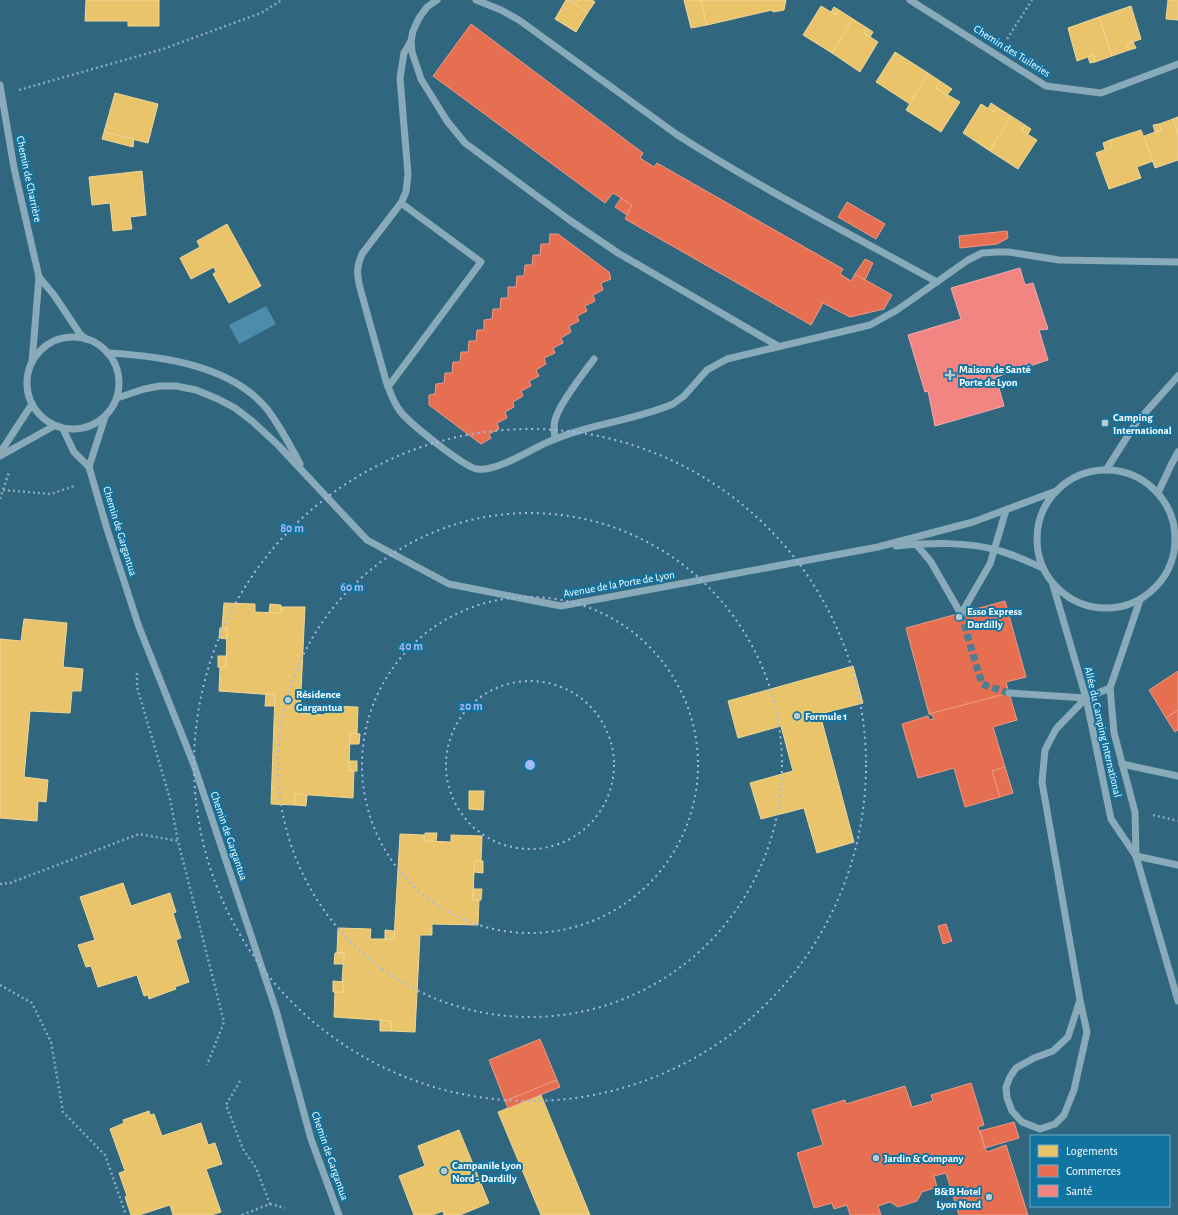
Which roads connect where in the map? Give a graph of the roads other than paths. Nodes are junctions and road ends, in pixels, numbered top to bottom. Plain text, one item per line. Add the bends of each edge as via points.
1 (437, 0) edge
2 (476, 0) edge
3 (910, 0) edge
4 (411, 41) junction
5 (1178, 64) edge
6 (0, 85) edge
7 (1, 96) edge
8 (401, 203) junction
9 (1178, 262) edge
10 (39, 277) junction
11 (937, 282) junction
12 (88, 340) junction
13 (778, 346) junction
14 (108, 353) junction
15 (594, 358) dead end
16 (32, 363) junction
17 (1178, 376) edge
18 (388, 388) junction
19 (117, 398) junction
20 (32, 404) junction
21 (105, 417) junction
22 (54, 426) junction
23 (63, 429) junction
24 (555, 439) junction
25 (1178, 452) edge
26 (0, 454) edge
27 (89, 467) junction
28 (1106, 470) junction
29 (305, 474) junction
30 (1056, 491) junction
31 (1158, 493) junction
32 (1006, 510) junction
33 (916, 544) junction
34 (878, 547) junction
35 (995, 550) junction
36 (1043, 568) junction
37 (1053, 585) junction
38 (1140, 600) junction
39 (1110, 688) junction
40 (1009, 693) tunnel mouth
41 (1086, 698) junction
42 (1122, 764) junction
43 (1178, 776) edge
44 (1136, 856) junction
45 (1178, 865) edge
46 (1080, 1000) junction
47 (1178, 1001) edge
48 (339, 1215) edge

1 - 4 street via 427,7 419,18
2 - 11 street via 519,20 697,147
3 - 5 street, Chemin des Tuileries via 1046,86 1101,93
4 - 8 street via 404,53 400,78 408,174 406,192
4 - 13 street via 421,79 447,121 466,143 568,219 618,252
6 - 7 street, Chemin de Charrière
7 - 10 street, Chemin de Charrière via 14,168
8 - 18 street via 362,254 357,273
8 - 18 street via 481,262
9 - 11 street via 1059,260 1009,252 982,253
10 - 12 street, Chemin de Charrière via 80,334
10 - 16 street, Chemin de Charrière
11 - 13 street via 898,310 870,325
12 - 14 street
12 - 16 street via 62,339 39,352
13 - 24 street via 717,363 673,404
14 - 19 street via 118,374
14 - 29 street, Avenue de la Porte de Lyon via 158,358 223,376 243,388 266,408 280,427
15 - 24 street via 559,408 555,423
16 - 20 street via 27,377 27,390
17 - 28 street via 1136,423
18 - 24 street via 395,404 409,421 471,467 496,467
19 - 21 street
19 - 29 street, Avenue de la Porte de Lyon via 160,386 176,386 211,396 235,408 252,421
20 - 22 street via 41,416
20 - 26 street
21 - 23 street via 78,430
21 - 27 street
22 - 23 street
22 - 26 street
23 - 27 street, Chemin de Gargantua via 74,452
25 - 31 street
27 - 48 street, Chemin de Gargantua via 139,627 194,765 276,1010 311,1139
28 - 30 street via 1088,472 1070,480
28 - 31 street via 1125,472 1143,480
29 - 34 street, Avenue de la Porte de Lyon via 367,540 449,584 560,606
30 - 32 street, Avenue de la Porte de Lyon
30 - 36 street via 1044,508 1037,528 1037,548
31 - 38 street via 1170,510 1175,529 1175,550 1162,582
32 - 34 street, Avenue de la Porte de Lyon via 973,522
32 - 35 street
33 - 34 street, Avenue de la Porte de Lyon
33 - 35 street, Avenue de la Porte de Lyon via 973,545
33 - 35 street via 931,562 960,614 990,564
35 - 36 street, Avenue de la Porte de Lyon
36 - 37 street
37 - 38 street via 1072,600 1094,608 1118,608
37 - 41 street, Allée du Camping International
38 - 39 street, Allée du Camping International
39 - 41 street
39 - 42 street, Allée du Camping International via 1114,733
40 - 41 street
41 - 44 street, Allée du Camping International via 1111,819
41 - 46 street via 1056,729 1045,750 1042,782
42 - 43 street
42 - 44 street, Allée du Camping International via 1134,812
44 - 45 street
44 - 47 street, Allée du Camping International
46 - 46 street via 1068,1037 1053,1051 1016,1068 1010,1077 1006,1087 1007,1098 1012,1111 1022,1122 1040,1129 1055,1124 1064,1115 1074,1090 1087,1032

